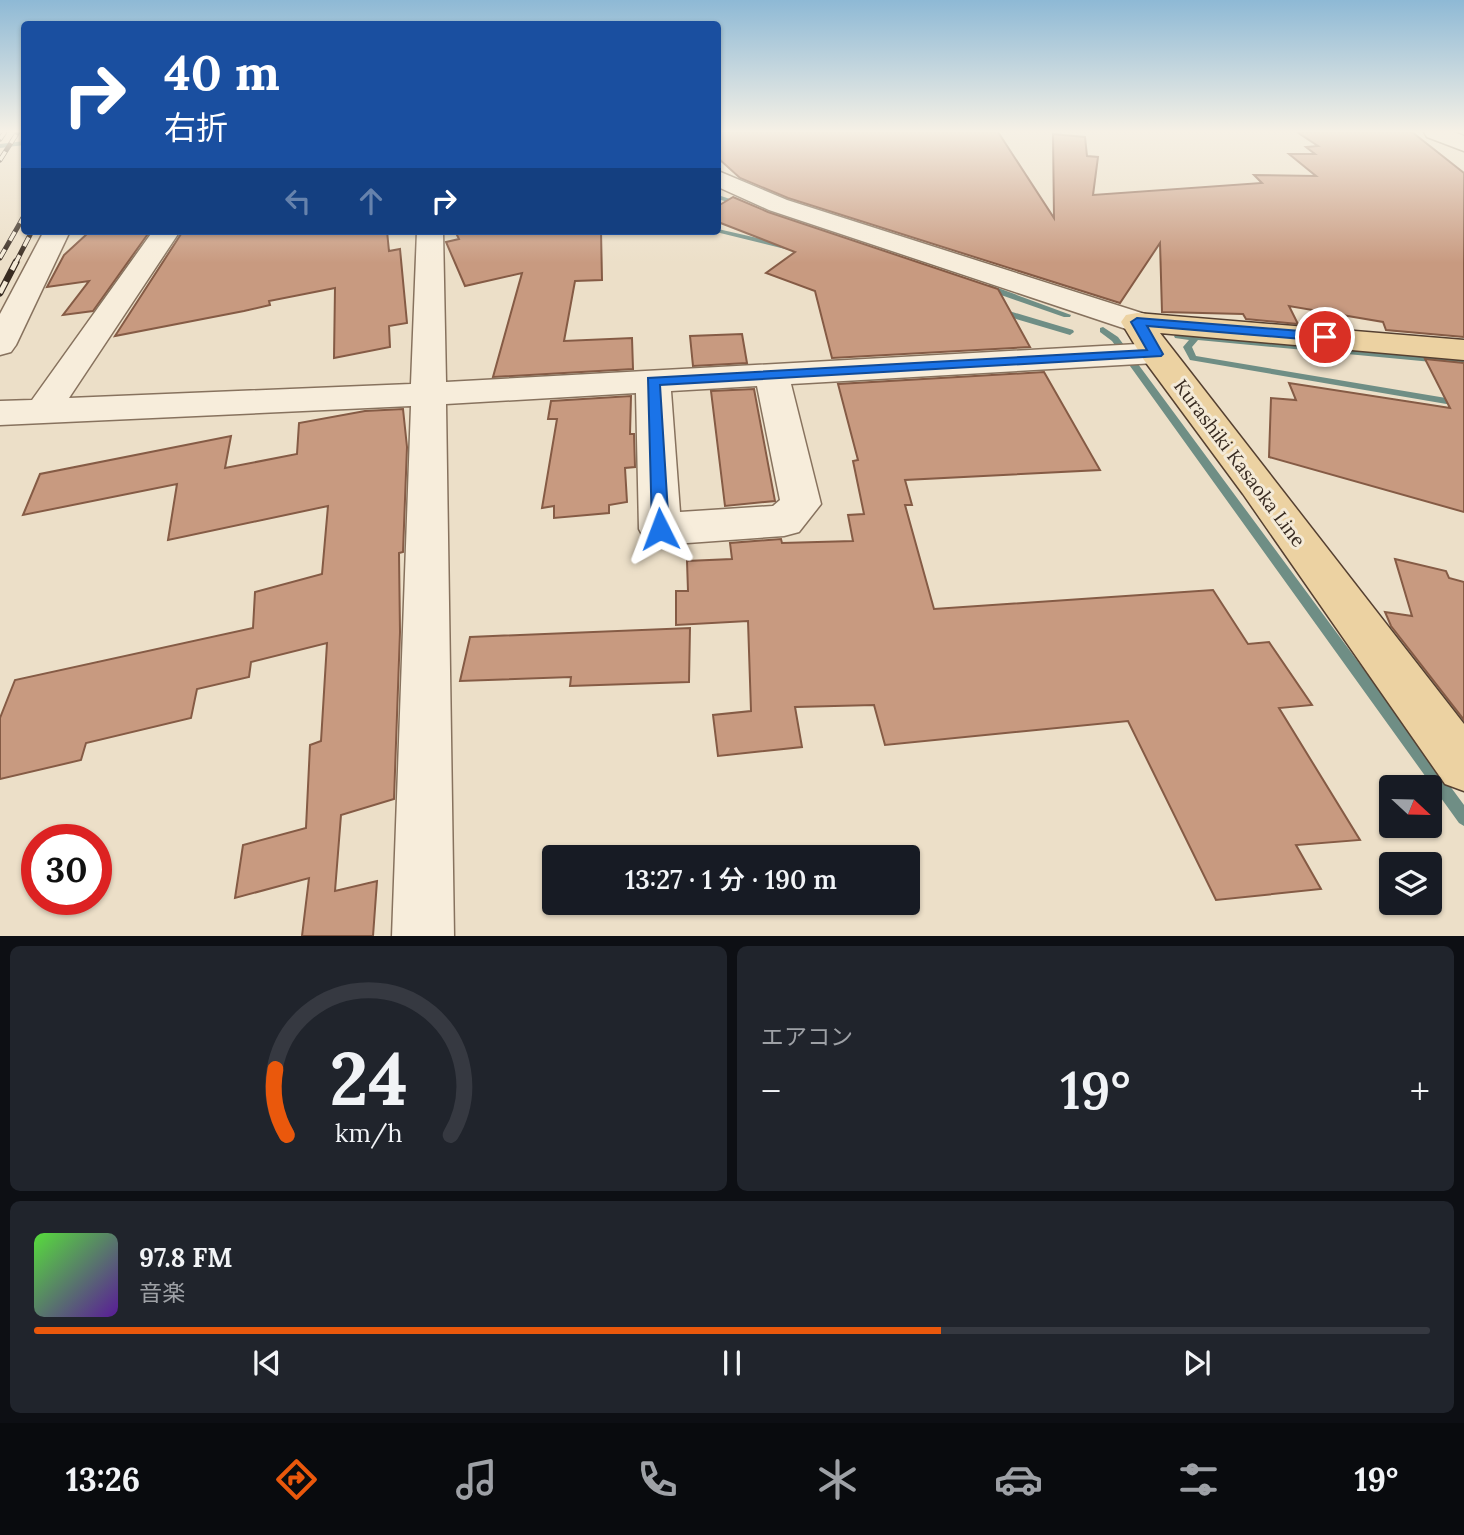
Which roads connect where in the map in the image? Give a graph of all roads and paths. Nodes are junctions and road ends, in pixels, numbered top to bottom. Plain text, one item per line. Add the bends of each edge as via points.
1 (721, 179) edge
2 (55, 235) edge
3 (164, 235) edge
4 (430, 235) edge
5 (0, 345) edge
6 (1137, 346) junction
7 (1464, 350) edge
8 (772, 374) junction
9 (653, 381) junction
10 (440, 394) junction
11 (43, 411) junction
12 (0, 412) edge
13 (1464, 766) edge
14 (423, 936) edge

1 - 6 street
2 - 5 street
3 - 11 street
4 - 10 street
6 - 7 main road
6 - 8 street
6 - 13 main road, Kurashiki Kasaoka Line via 1257,484
8 - 9 street
8 - 9 street via 801,505 784,521 660,529
9 - 10 street
10 - 11 street
10 - 14 street
11 - 12 street

